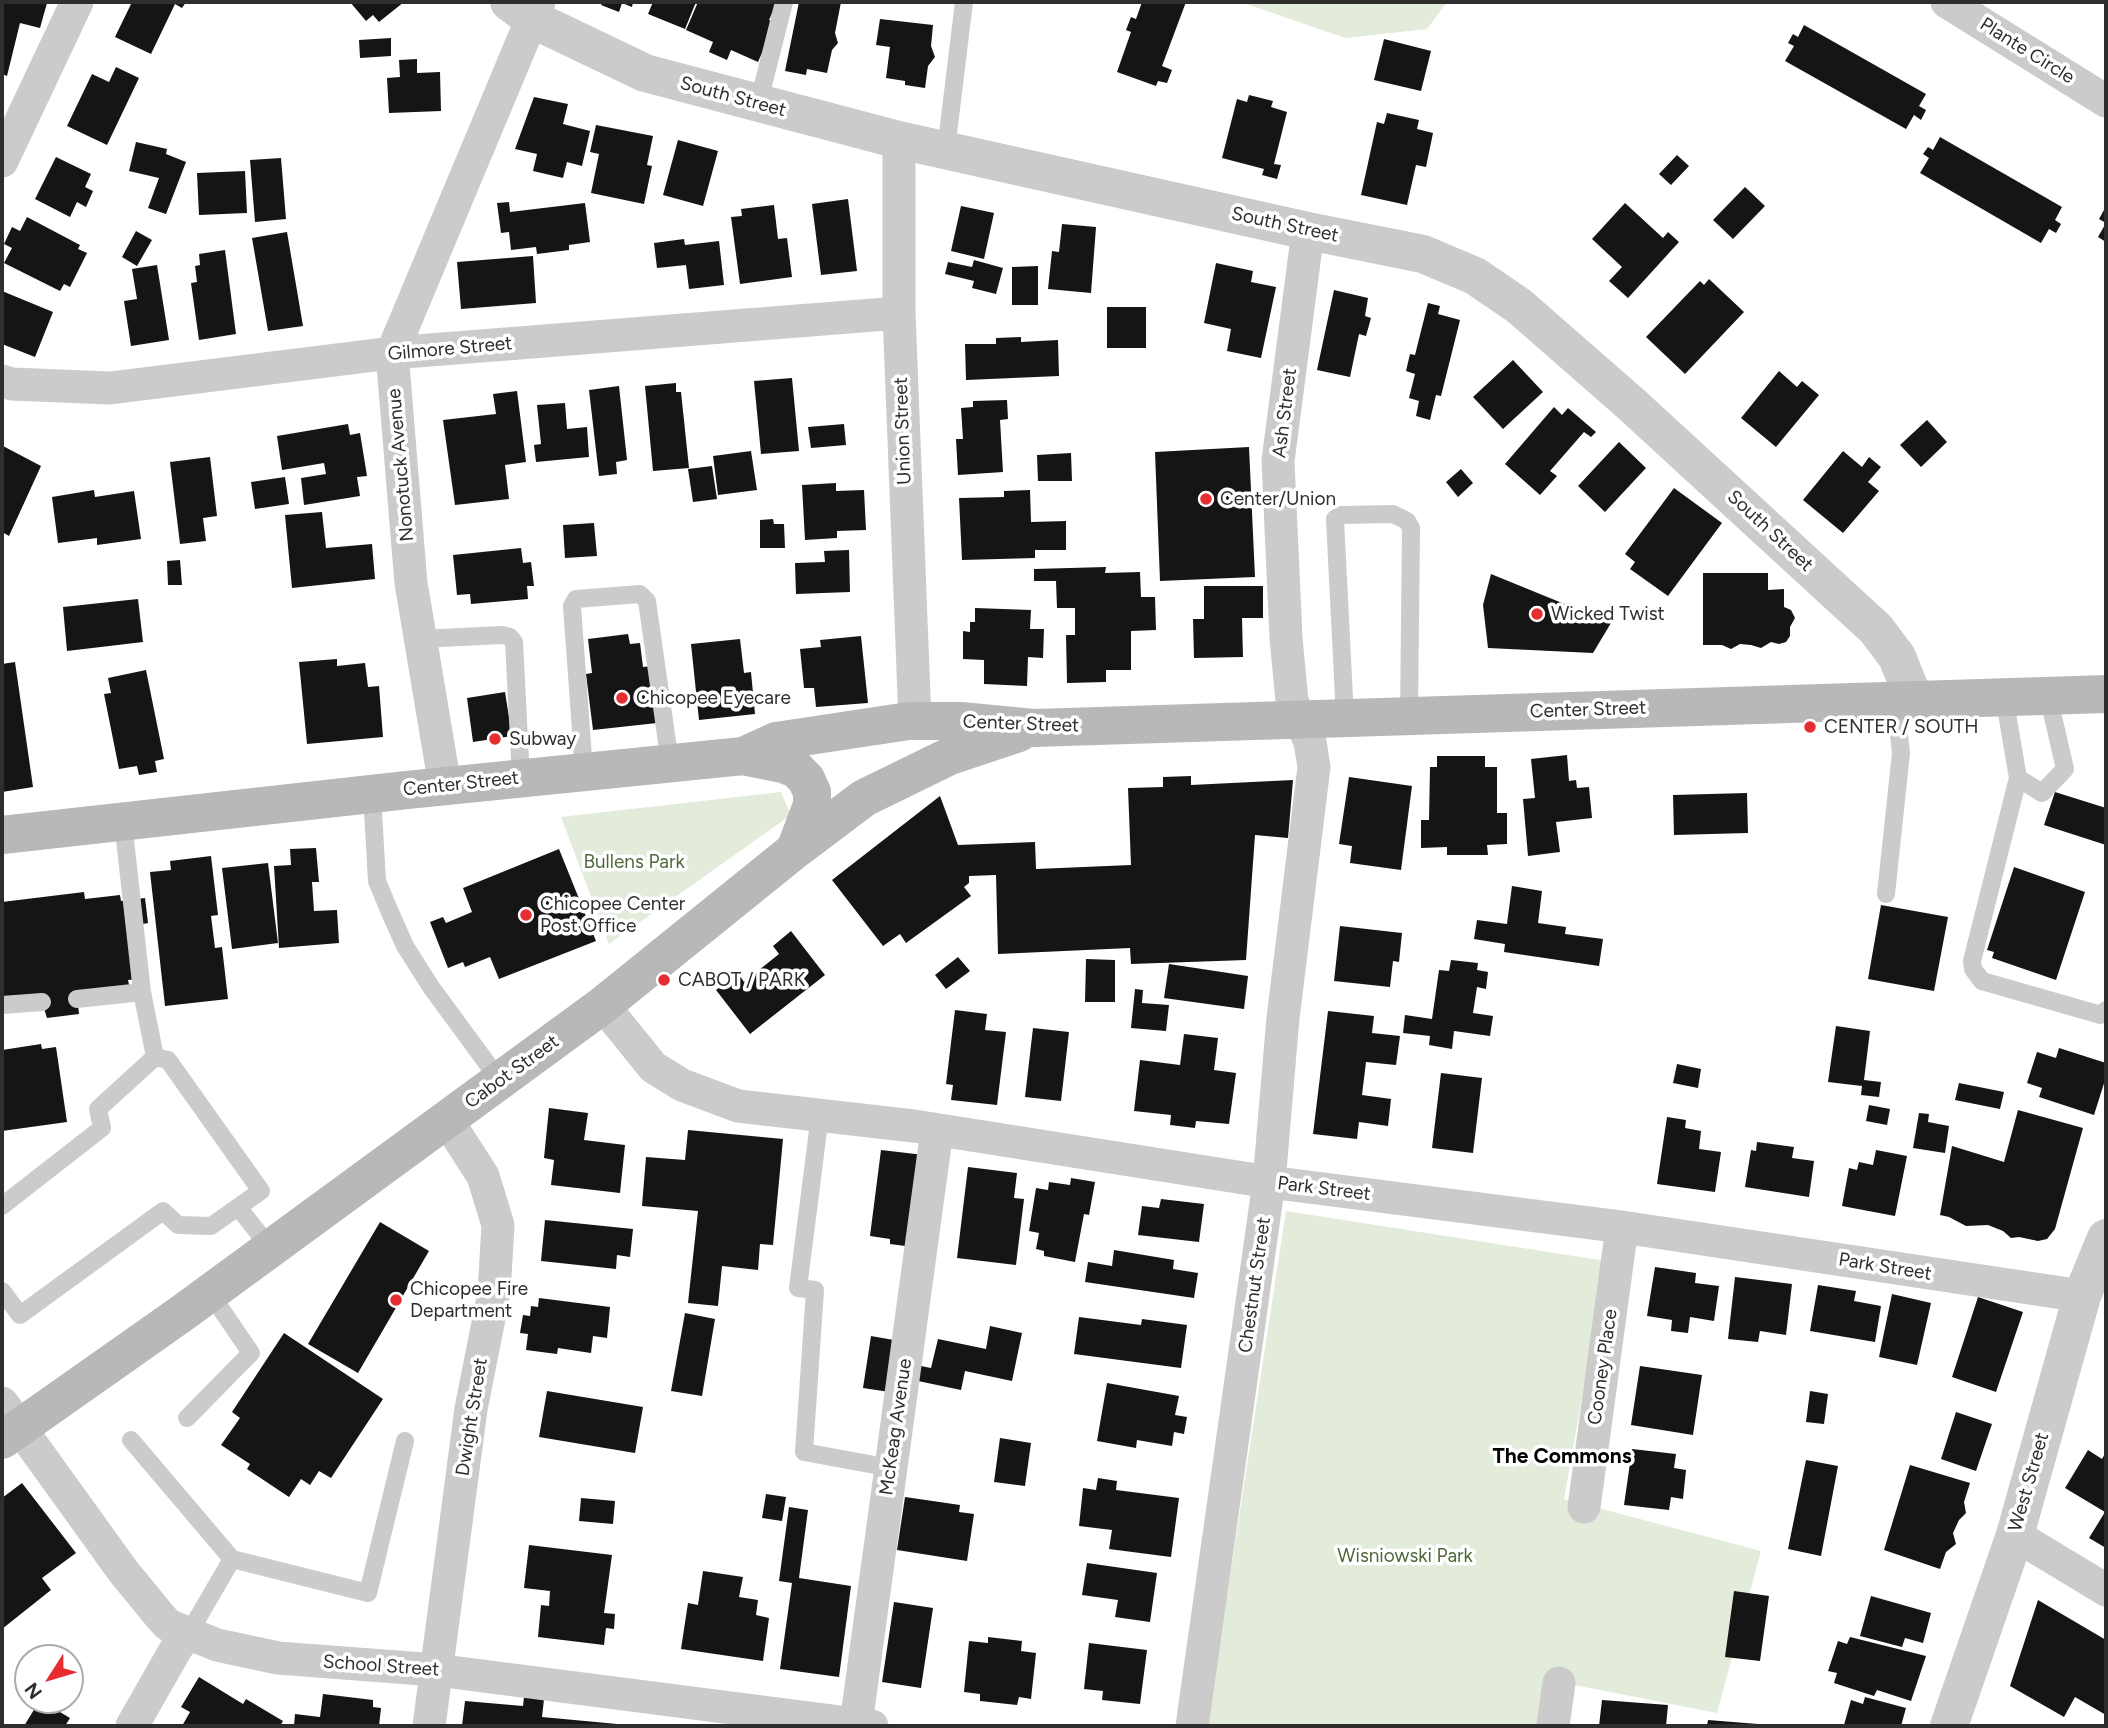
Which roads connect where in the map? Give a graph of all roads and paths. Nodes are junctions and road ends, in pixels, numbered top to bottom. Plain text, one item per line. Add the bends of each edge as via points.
1 (77, 2) edge
2 (784, 2) edge
3 (964, 2) edge
4 (1947, 2) edge
5 (527, 8) edge
6 (2106, 101) edge
7 (758, 105) junction
8 (11, 121) edge
9 (899, 140) junction
10 (946, 150) junction
11 (2, 161) edge
12 (1308, 231) junction
13 (899, 313) junction
14 (392, 353) junction
15 (2, 381) edge
16 (421, 639) junction
17 (2048, 695) junction
18 (2101, 695) edge
19 (2004, 696) junction
20 (1905, 699) junction
21 (1409, 716) junction
22 (1345, 718) junction
23 (1300, 720) junction
24 (915, 721) junction
25 (1034, 728) junction
26 (743, 756) junction
27 (670, 763) junction
28 (584, 772) junction
29 (521, 778) junction
30 (2018, 778) junction
31 (446, 786) junction
32 (372, 794) junction
33 (864, 798) junction
34 (123, 822) junction
35 (2, 835) edge
36 (795, 850) junction
37 (1886, 894) dead end
38 (142, 992) junction
39 (78, 999) dead end
40 (42, 1002) dead end
41 (2, 1005) edge
42 (603, 1005) junction
43 (2106, 1010) edge
44 (155, 1057) junction
45 (500, 1081) junction
46 (820, 1115) junction
47 (447, 1120) junction
48 (937, 1130) junction
49 (1269, 1182) junction
50 (2, 1206) edge
51 (238, 1207) junction
52 (1622, 1227) junction
53 (2106, 1238) edge
54 (271, 1249) junction
55 (2, 1291) edge
56 (210, 1293) junction
57 (2082, 1296) junction
58 (187, 1418) dead end
59 (8, 1423) edge
60 (131, 1440) dead end
61 (405, 1441) dead end
62 (891, 1468) junction
63 (1584, 1507) dead end
64 (2015, 1535) junction
65 (232, 1559) junction
66 (2106, 1590) edge
67 (189, 1633) junction
68 (436, 1670) junction
69 (1559, 1683) dead end
70 (864, 1725) edge
71 (132, 1726) edge
72 (429, 1726) edge
73 (1192, 1726) edge
74 (1553, 1726) edge
75 (1949, 1726) edge

1 - 8 street
2 - 7 lane
3 - 10 lane
4 - 6 street, Plante Circle
5 - 7 street, South Street via 645,74
5 - 14 street, Nonotuck Avenue
7 - 9 street, South Street
8 - 11 street
9 - 10 street, South Street
9 - 13 street, Union Street
10 - 12 street, South Street
12 - 20 street, South Street via 1423,254 1475,276 1519,306 1876,629 1897,657
12 - 23 street, Ash Street via 1278,461 1286,638 1292,701
13 - 14 street, Gilmore Street
13 - 24 street, Union Street
14 - 15 street, Gilmore Street via 110,388
14 - 16 street, Nonotuck Avenue via 411,583
16 - 29 lane via 502,635 514,642
16 - 31 street, Nonotuck Avenue
17 - 18 main road, Center Street
17 - 19 main road, Center Street
17 - 30 lane via 2065,769 2042,793
19 - 20 main road, Center Street
19 - 30 lane
20 - 21 main road, Center Street
20 - 37 lane
21 - 22 main road, Center Street
21 - 22 lane via 1411,528 1393,514 1341,514 1335,519
22 - 23 main road, Center Street
23 - 25 main road, Center Street
23 - 49 street, Chestnut Street via 1314,767 1283,1018
24 - 25 main road, Center Street
24 - 26 main road, Center Street via 776,741
24 - 33 main road via 893,766
25 - 33 main road, Cabot Street via 950,756
26 - 27 main road, Center Street
26 - 36 main road via 783,764 806,779 813,792 812,805
27 - 28 main road, Center Street
27 - 28 lane via 647,601 640,594 576,599 572,606
28 - 29 main road, Center Street
29 - 31 main road, Center Street
30 - 43 lane via 1973,970 1982,981 2101,1014
31 - 32 main road, Center Street
32 - 34 main road, Center Street
32 - 45 lane via 377,881 405,946
33 - 36 main road, Cabot Street
34 - 35 main road, Center Street
34 - 38 lane
36 - 42 main road, Cabot Street
38 - 39 lane
38 - 44 lane
40 - 41 lane
42 - 45 main road, Cabot Street
42 - 46 street, Park Street via 653,1067 682,1085 738,1106
44 - 50 lane via 98,1109 102,1128
44 - 51 lane via 168,1060 261,1191
45 - 47 main road, Cabot Street
46 - 48 street, Park Street
46 - 62 lane via 798,1288 815,1290 804,1452
47 - 54 main road, Cabot Street
47 - 68 street, Dwight Street via 483,1176 498,1225 494,1293 471,1409
48 - 49 street, Park Street
48 - 62 street, McKeag Avenue
49 - 52 street, Park Street
49 - 73 street, Chestnut Street
51 - 54 lane
51 - 55 lane via 211,1226 178,1225 163,1211 20,1315
52 - 57 street, Park Street
52 - 63 street, Cooney Place
53 - 57 street, West Street
54 - 56 main road, Cabot Street
56 - 58 lane via 251,1353
56 - 59 main road, Cabot Street
57 - 64 street, West Street
59 - 67 street, School Street via 152,1606 169,1625
60 - 65 lane
61 - 65 lane via 368,1592
62 - 70 street, McKeag Avenue
64 - 66 street
64 - 75 street, West Street
65 - 67 lane
67 - 68 street, School Street via 217,1645 278,1658
67 - 71 street
68 - 70 street, School Street
68 - 72 street, Dwight Street
69 - 74 street

